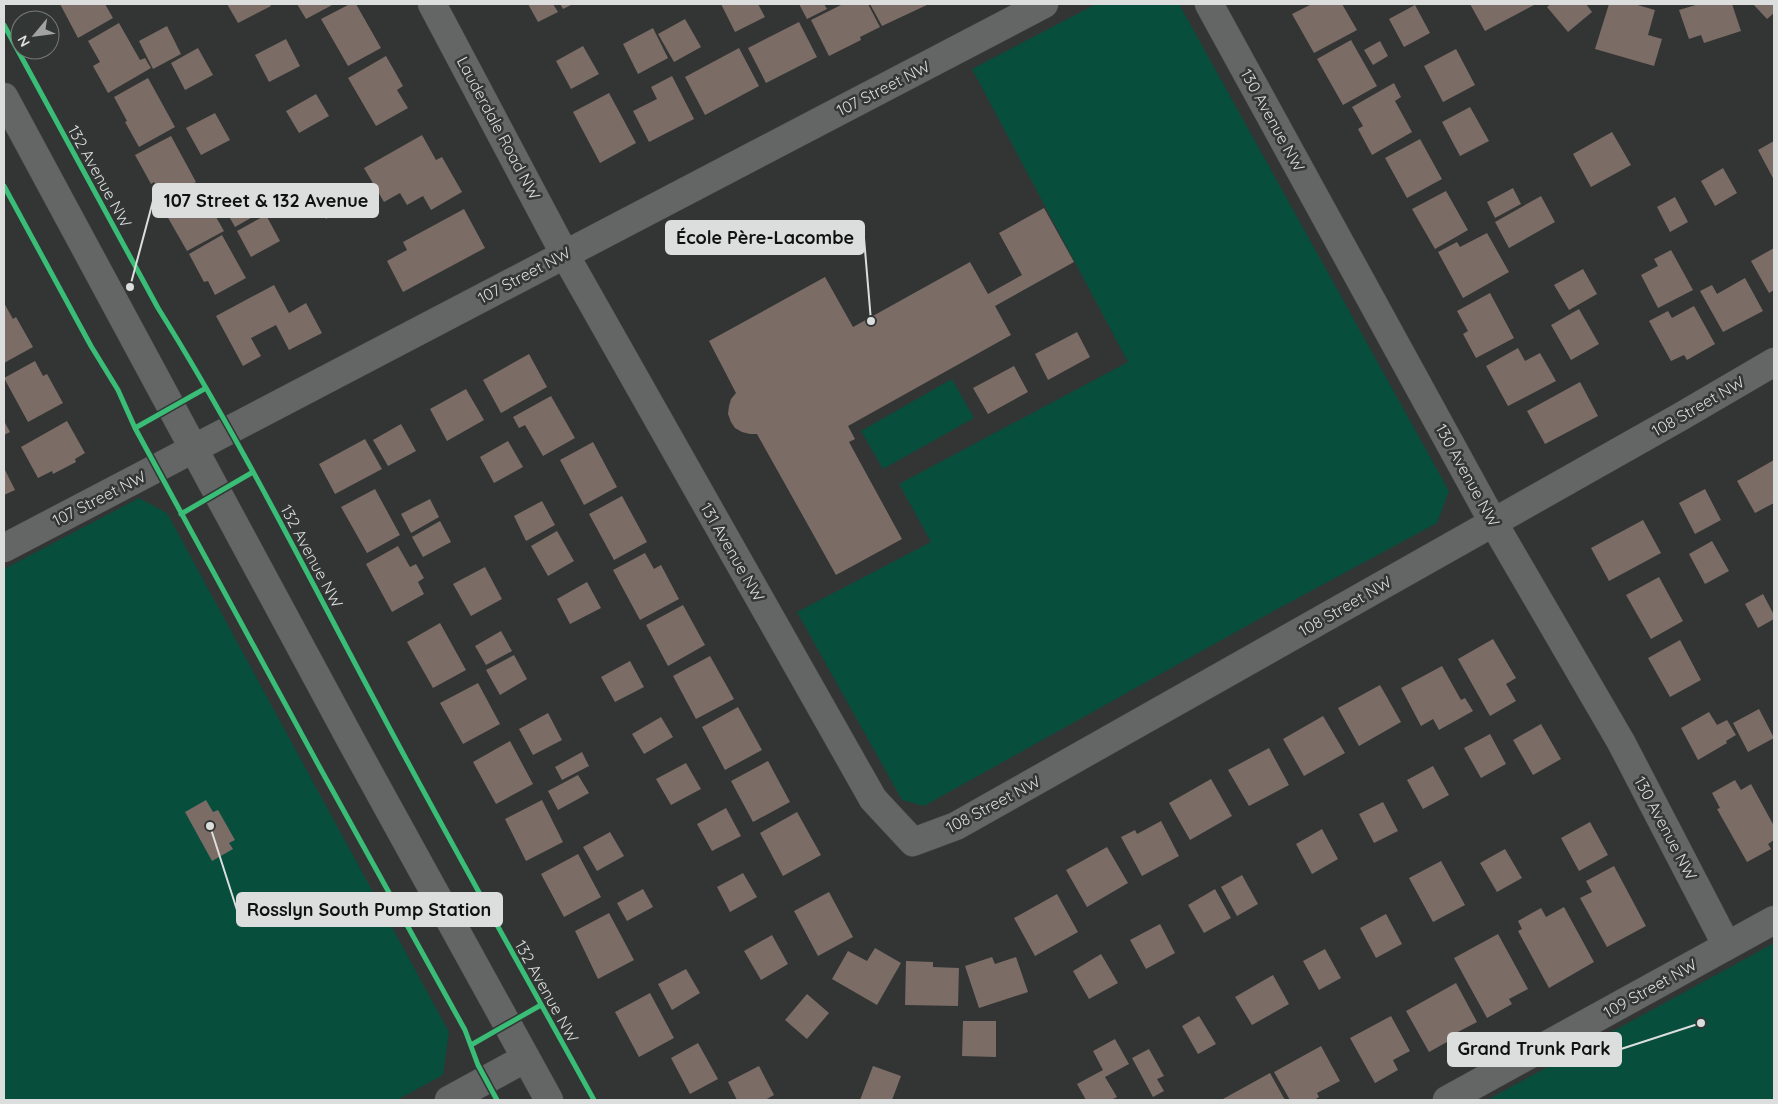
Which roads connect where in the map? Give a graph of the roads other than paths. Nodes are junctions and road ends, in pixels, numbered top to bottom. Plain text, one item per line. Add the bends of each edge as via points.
1 (432, 4) edge
2 (1044, 4) edge
3 (1209, 4) edge
4 (4, 97) edge
5 (564, 253) junction
6 (1774, 362) edge
7 (193, 449) junction
8 (1493, 522) junction
9 (4, 548) edge
10 (913, 842) joint
11 (1774, 920) edge
12 (1727, 946) junction
13 (526, 1058) junction
14 (449, 1100) edge
15 (549, 1100) edge
16 (1447, 1100) edge

1 - 5 street, Lauderdale Road NW
2 - 5 street, 107 Street NW
3 - 8 street, 130 Avenue NW
4 - 7 street
5 - 7 street, 107 Street NW
5 - 10 street, 131 Avenue NW via 873,799
6 - 8 street, 108 Street NW
7 - 9 street, 107 Street NW
7 - 13 street
8 - 10 street, 108 Street NW via 956,826
8 - 12 street, 130 Avenue NW via 1620,742
11 - 12 street, 109 Street NW
12 - 16 street, 109 Street NW
13 - 14 street
13 - 15 street

